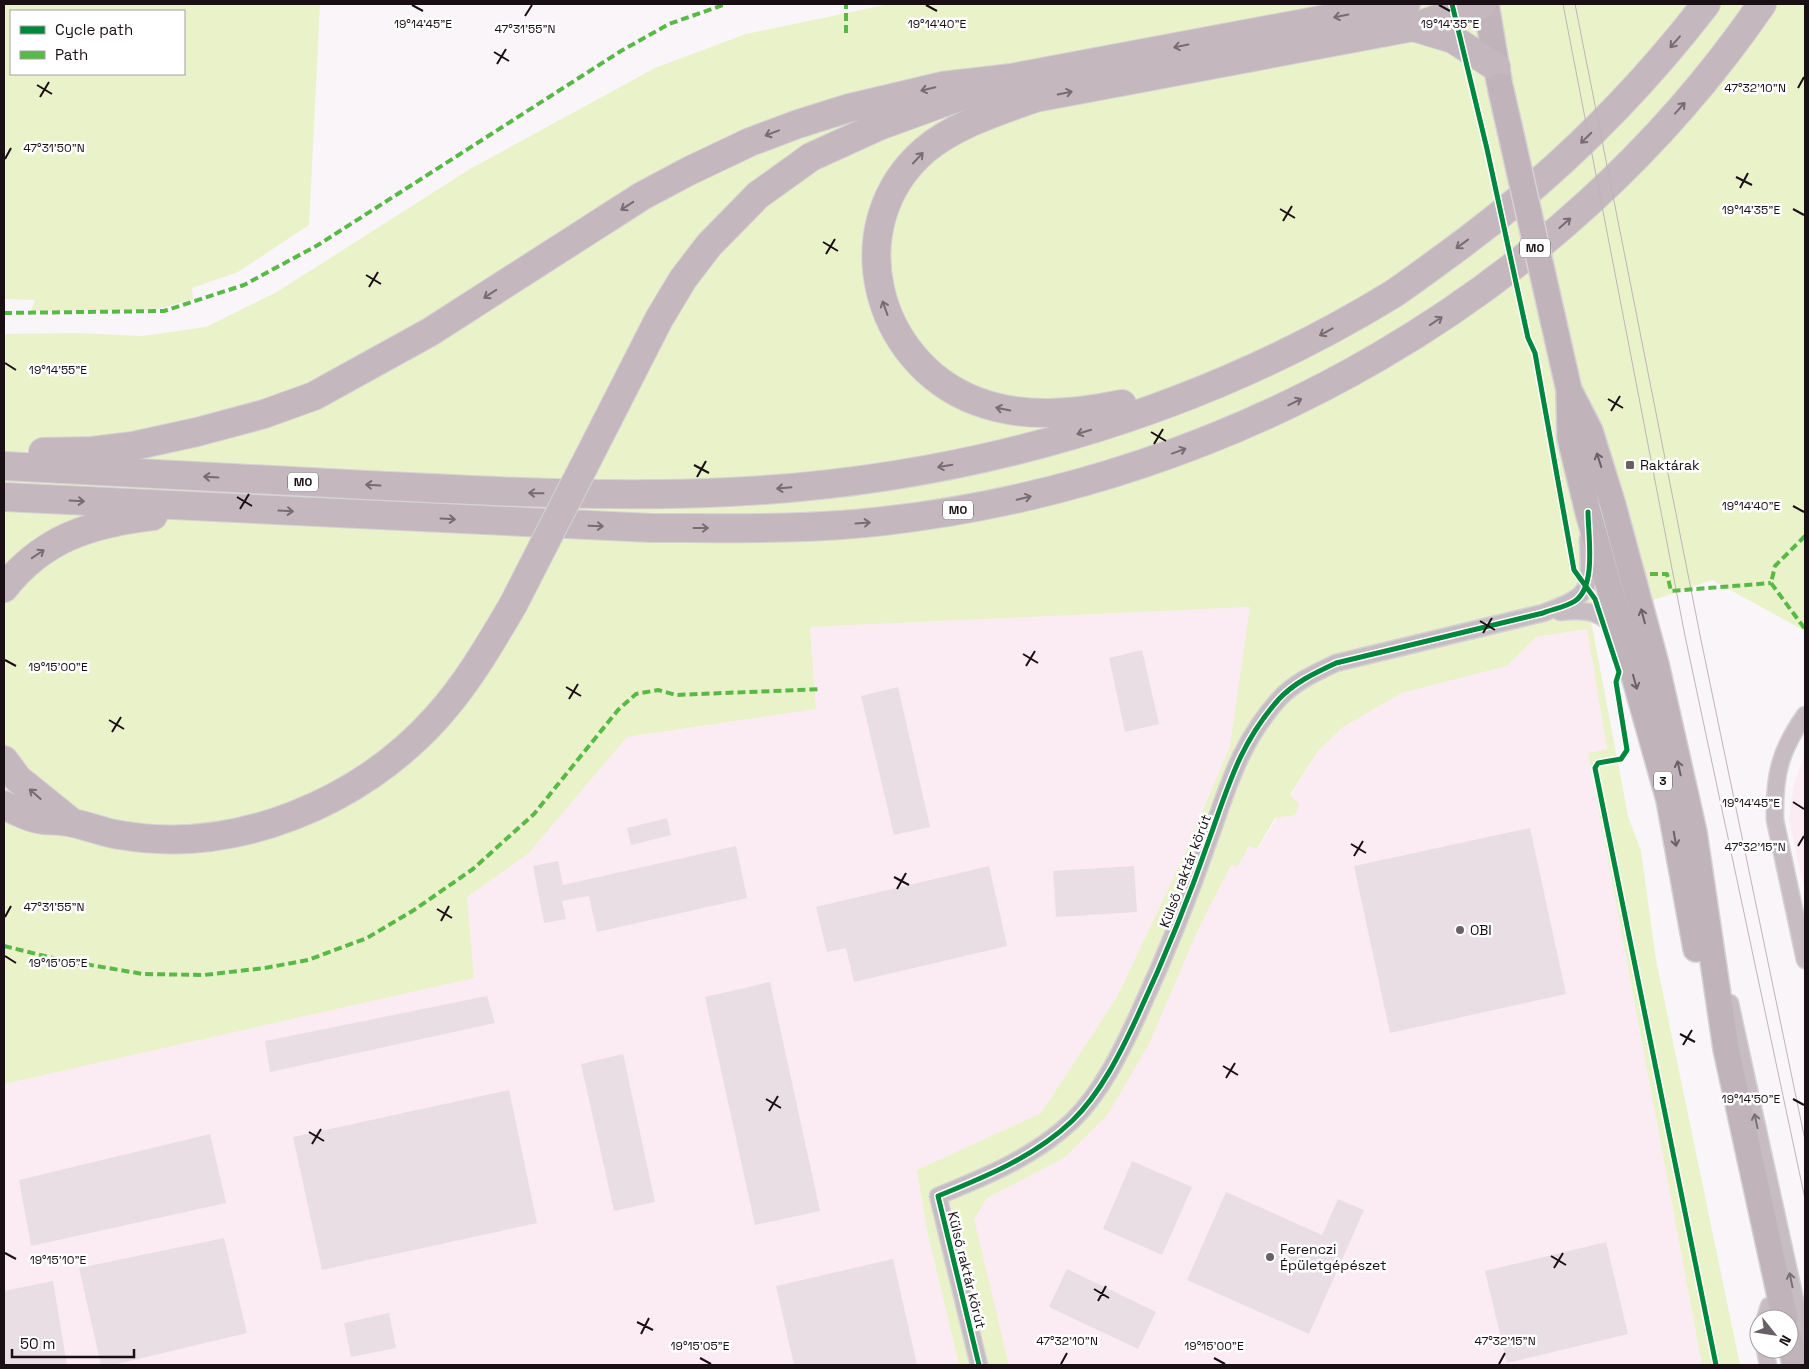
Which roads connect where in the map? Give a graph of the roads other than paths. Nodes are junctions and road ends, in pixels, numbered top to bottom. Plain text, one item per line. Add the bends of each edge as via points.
1 (1484, 4) edge
2 (1706, 4) edge
3 (1762, 4) edge
4 (1404, 10) edge
5 (1498, 77) junction
6 (1011, 78) junction
7 (1034, 98) junction
8 (908, 117) junction
9 (1228, 380) junction
10 (1569, 390) junction
11 (4, 456) edge
12 (4, 466) edge
13 (4, 497) edge
14 (238, 509) junction
15 (1588, 512) junction
16 (4, 588) edge
17 (1543, 613) junction
18 (1622, 635) junction
19 (1805, 715) edge
20 (4, 760) edge
21 (4, 805) edge
22 (71, 822) junction
23 (1705, 902) junction
24 (1805, 960) edge
25 (1771, 1309) edge
26 (1772, 1309) edge
27 (1805, 1344) edge
28 (979, 1365) edge

1 - 4 highway
1 - 5 main road, 3
2 -> 9 highway, M0 via 1620,104 1496,220 1398,291 1304,344
14 -> 3 highway, M0 via 652,528 803,526 883,521 953,511 1087,482 1251,423 1375,360 1465,301 1518,262 1623,170 1698,87
4 - 5 highway via 1453,39
4 -> 6 highway
7 -> 4 highway
5 - 10 main road, 3, bridge
6 - 8 highway
6 -> 11 highway via 942,86 849,108 750,142 642,196 430,332 314,396 264,414 133,446 92,451 18,452
7 - 8 highway via 984,102
9 -> 7 highway via 1085,411 1026,413 974,401 912,357 900,340 881,297 877,252 880,226 898,182 925,151 942,138
8 - 22 highway, bridge via 846,139 811,157 758,195 731,220 683,279 658,319 513,605 461,689 409,746 381,768 322,804 292,817 217,836 120,835
9 -> 12 highway, M0 via 1132,417 993,456 852,480 730,492 502,492
10 - 15 main road, 3 via 1570,438
23 -> 10 main road, 3 via 1694,832 1646,626 1593,440
13 -> 14 highway, M0
16 -> 14 highway via 35,554 73,533 141,518
15 - 17 street, Külső raktár körút via 1589,573 1586,586 1575,601
15 - 18 main road, 3
17 - 18 street, Külső raktár körút via 1588,610 1609,622
17 - 28 street, Külső raktár körút via 1336,663 1304,678 1280,698 1264,718 1244,747 1187,903 1152,984 1112,1067 1094,1095 1073,1120 1046,1143 997,1172 938,1196
18 -> 25 main road, 3 via 1669,800 1743,1195
19 - 24 street via 1793,732 1775,781 1776,820
22 -> 20 highway via 18,779
21 - 22 highway via 41,820
23 - 26 main road, 3 via 1726,1048
27 -> 23 street

